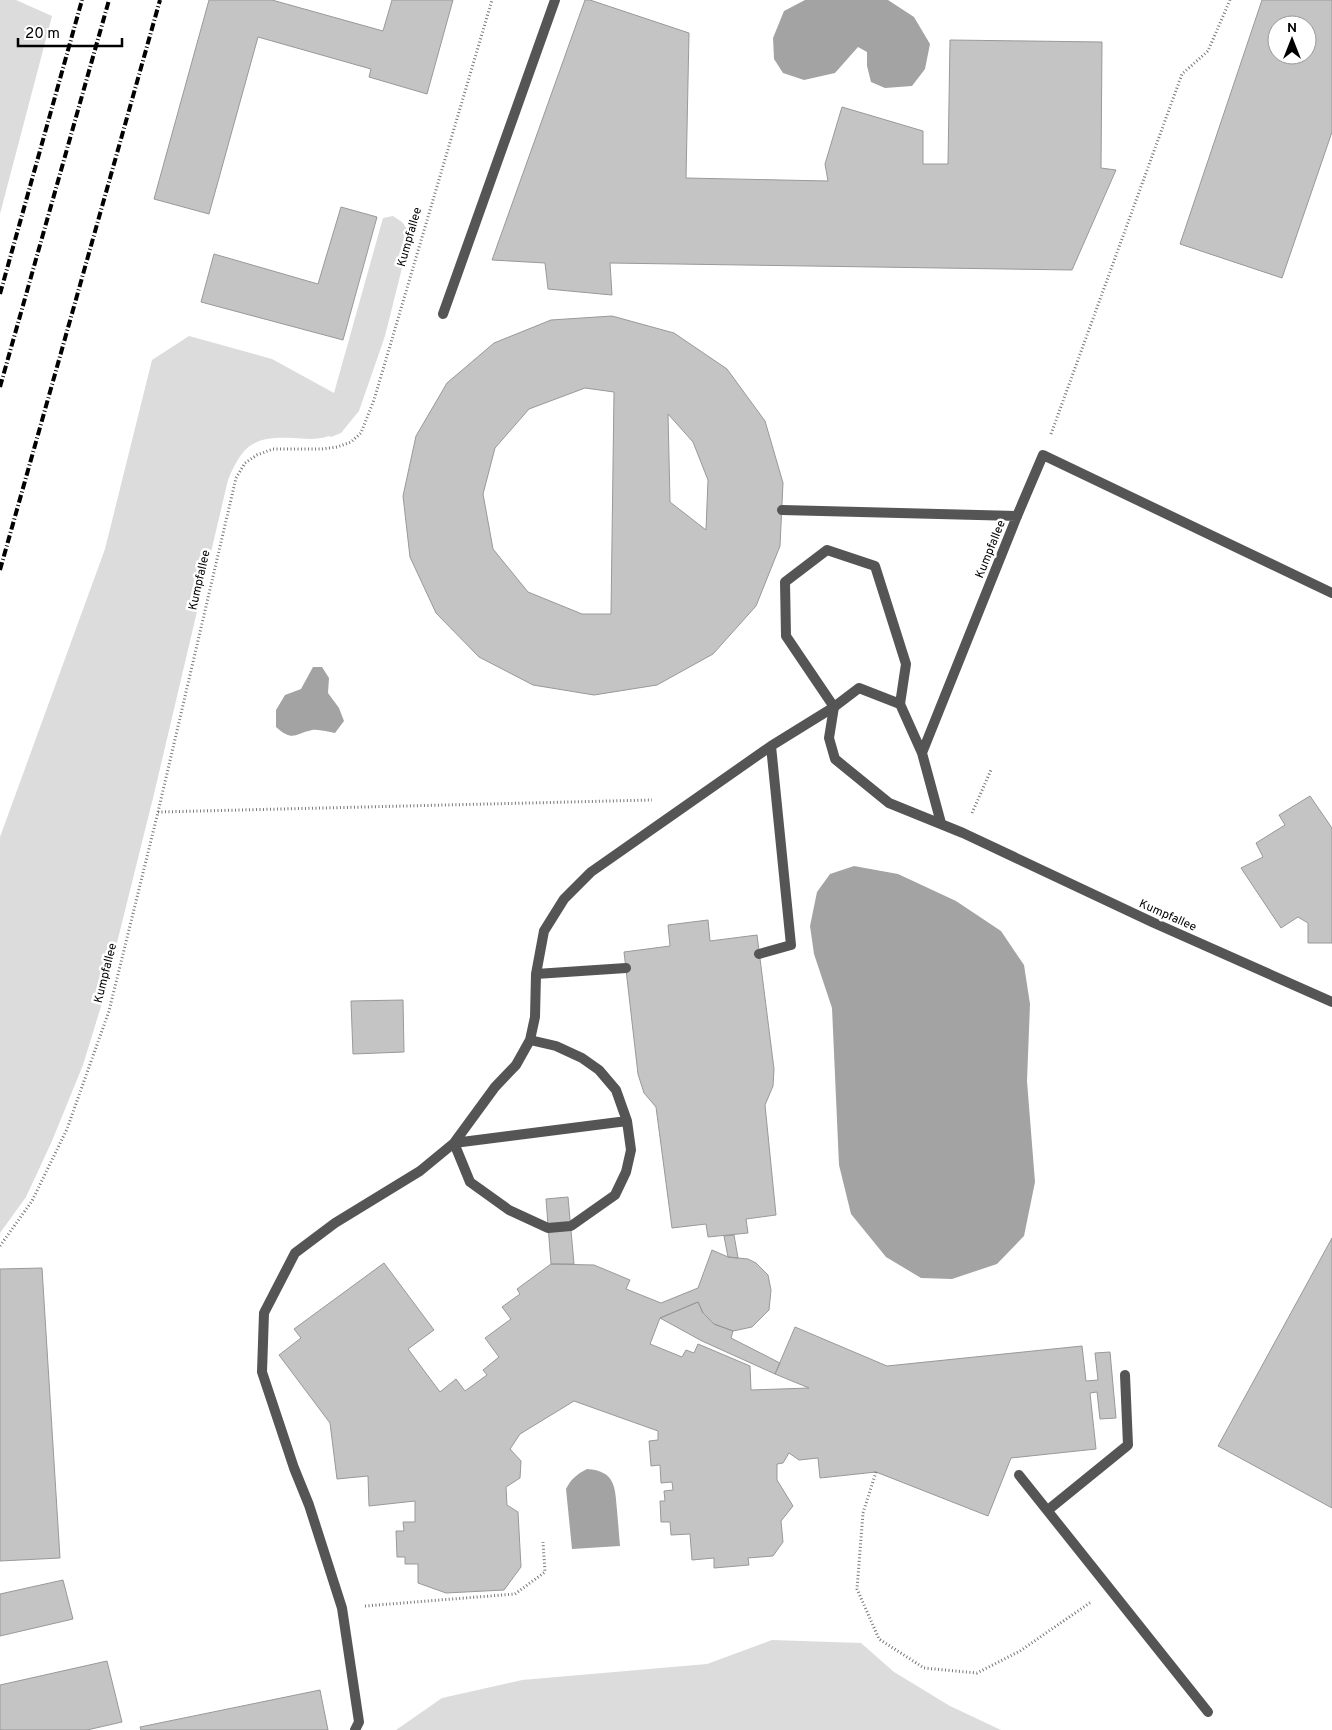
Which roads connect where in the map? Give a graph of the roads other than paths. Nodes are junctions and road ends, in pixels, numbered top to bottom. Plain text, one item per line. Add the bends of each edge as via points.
1 (555, 0) edge
2 (443, 314) dead end
3 (782, 510) dead end
4 (1017, 516) junction
5 (1332, 594) edge
6 (900, 704) junction
7 (834, 707) junction
8 (771, 746) junction
9 (922, 753) junction
10 (941, 824) junction
11 (759, 954) dead end
12 (626, 968) dead end
13 (536, 974) junction
14 (1332, 1002) edge
15 (530, 1040) junction
16 (627, 1122) junction
17 (454, 1144) junction
18 (1125, 1375) dead end
19 (1019, 1474) dead end
20 (1048, 1510) junction
21 (1208, 1712) dead end
22 (355, 1730) edge

1 - 2 street
3 - 4 street, Kumpfallee
4 - 5 street via 1043,455
4 - 9 street, Kumpfallee
6 - 7 street via 859,688
6 - 7 street via 906,664 875,566 828,550 785,582 786,636
6 - 9 street
7 - 8 street
7 - 10 street, Kumpfallee via 829,738 835,758 889,803
8 - 11 street via 792,945
8 - 13 street via 591,872 564,899 544,931
9 - 10 street
10 - 14 street, Kumpfallee
12 - 13 street
13 - 15 street via 535,1016
15 - 16 street via 556,1046 599,1070 616,1090
15 - 17 street via 516,1065 495,1087
16 - 17 street
16 - 17 street via 631,1150 626,1172 615,1194 571,1226 548,1228 509,1210 470,1182
17 - 22 street via 420,1171 335,1223 295,1253 264,1313 262,1372 342,1608 359,1722
18 - 20 street via 1128,1445
19 - 20 street
20 - 21 street

